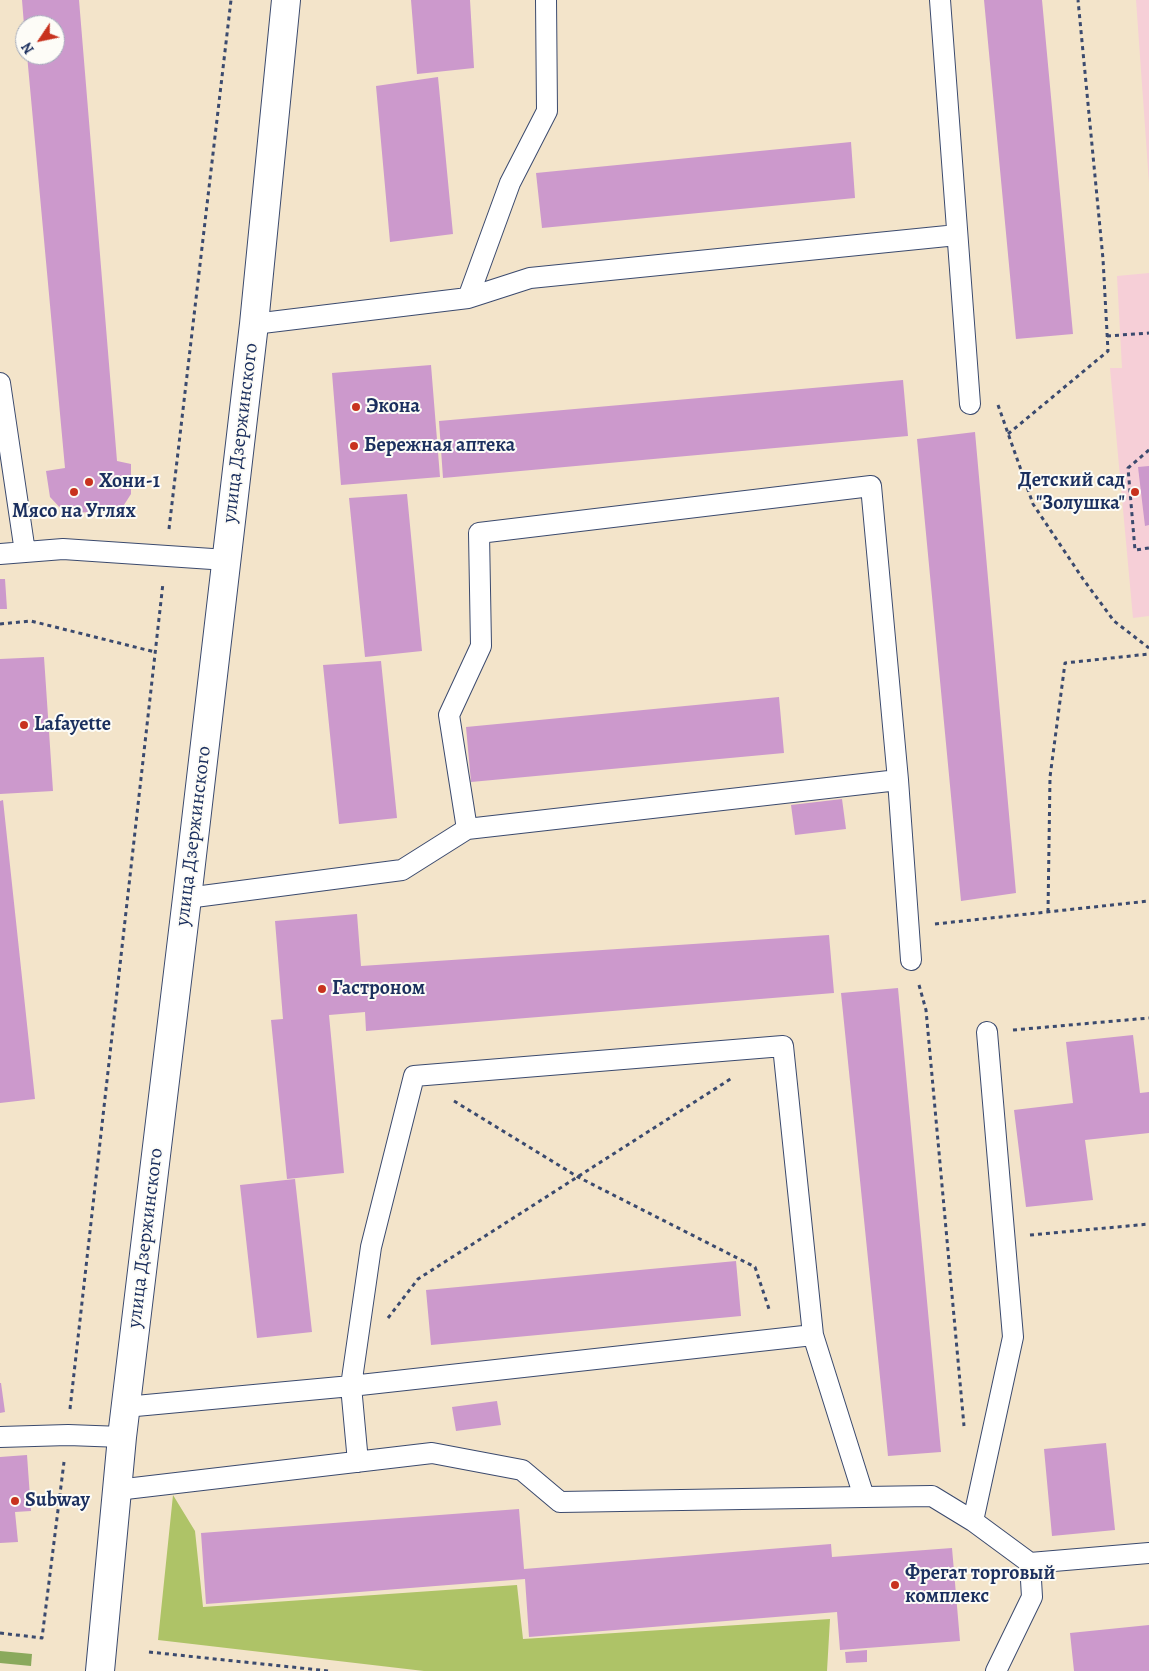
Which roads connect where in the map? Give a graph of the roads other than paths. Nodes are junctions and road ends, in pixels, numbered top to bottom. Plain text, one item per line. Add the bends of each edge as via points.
1 (286, 0) edge
2 (546, 0) edge
3 (940, 0) edge
4 (957, 236) junction
5 (468, 298) junction
6 (254, 324) junction
7 (0, 388) edge
8 (970, 404) dead end
9 (25, 552) junction
10 (0, 554) edge
11 (227, 560) junction
12 (898, 780) junction
13 (467, 829) junction
14 (187, 898) junction
15 (911, 960) road end
16 (988, 1032) road end
17 (814, 1335) junction
18 (351, 1386) junction
19 (125, 1407) junction
20 (0, 1437) edge
21 (122, 1437) junction
22 (358, 1462) junction
23 (116, 1490) junction
24 (864, 1497) junction
25 (973, 1521) junction
26 (1149, 1553) edge
27 (1030, 1563) junction
28 (100, 1671) edge
29 (996, 1671) edge

1 - 6 street, улица Дзержинского
2 - 5 lane via 547,112 510,183
3 - 4 lane
4 - 5 lane via 530,278
4 - 8 lane
5 - 6 lane
6 - 11 street, улица Дзержинского
7 - 9 lane
9 - 10 lane
9 - 11 lane via 63,549
11 - 14 street, улица Дзержинского
12 - 13 lane
12 - 13 lane via 871,486 479,533 481,646 449,715
12 - 15 lane
13 - 14 lane via 402,870
14 - 19 street, улица Дзержинского
16 - 25 lane via 1013,1337
17 - 18 lane
17 - 18 lane via 782,1046 414,1076 371,1247
17 - 24 lane
18 - 19 lane
18 - 22 lane
19 - 21 street, улица Дзержинского
20 - 21 lane
21 - 23 street, улица Дзержинского
22 - 23 lane
22 - 24 lane via 432,1453 522,1470 560,1502
23 - 28 street, улица Дзержинского
24 - 25 lane via 932,1496
25 - 27 lane
26 - 27 lane
27 - 29 lane via 1032,1597

